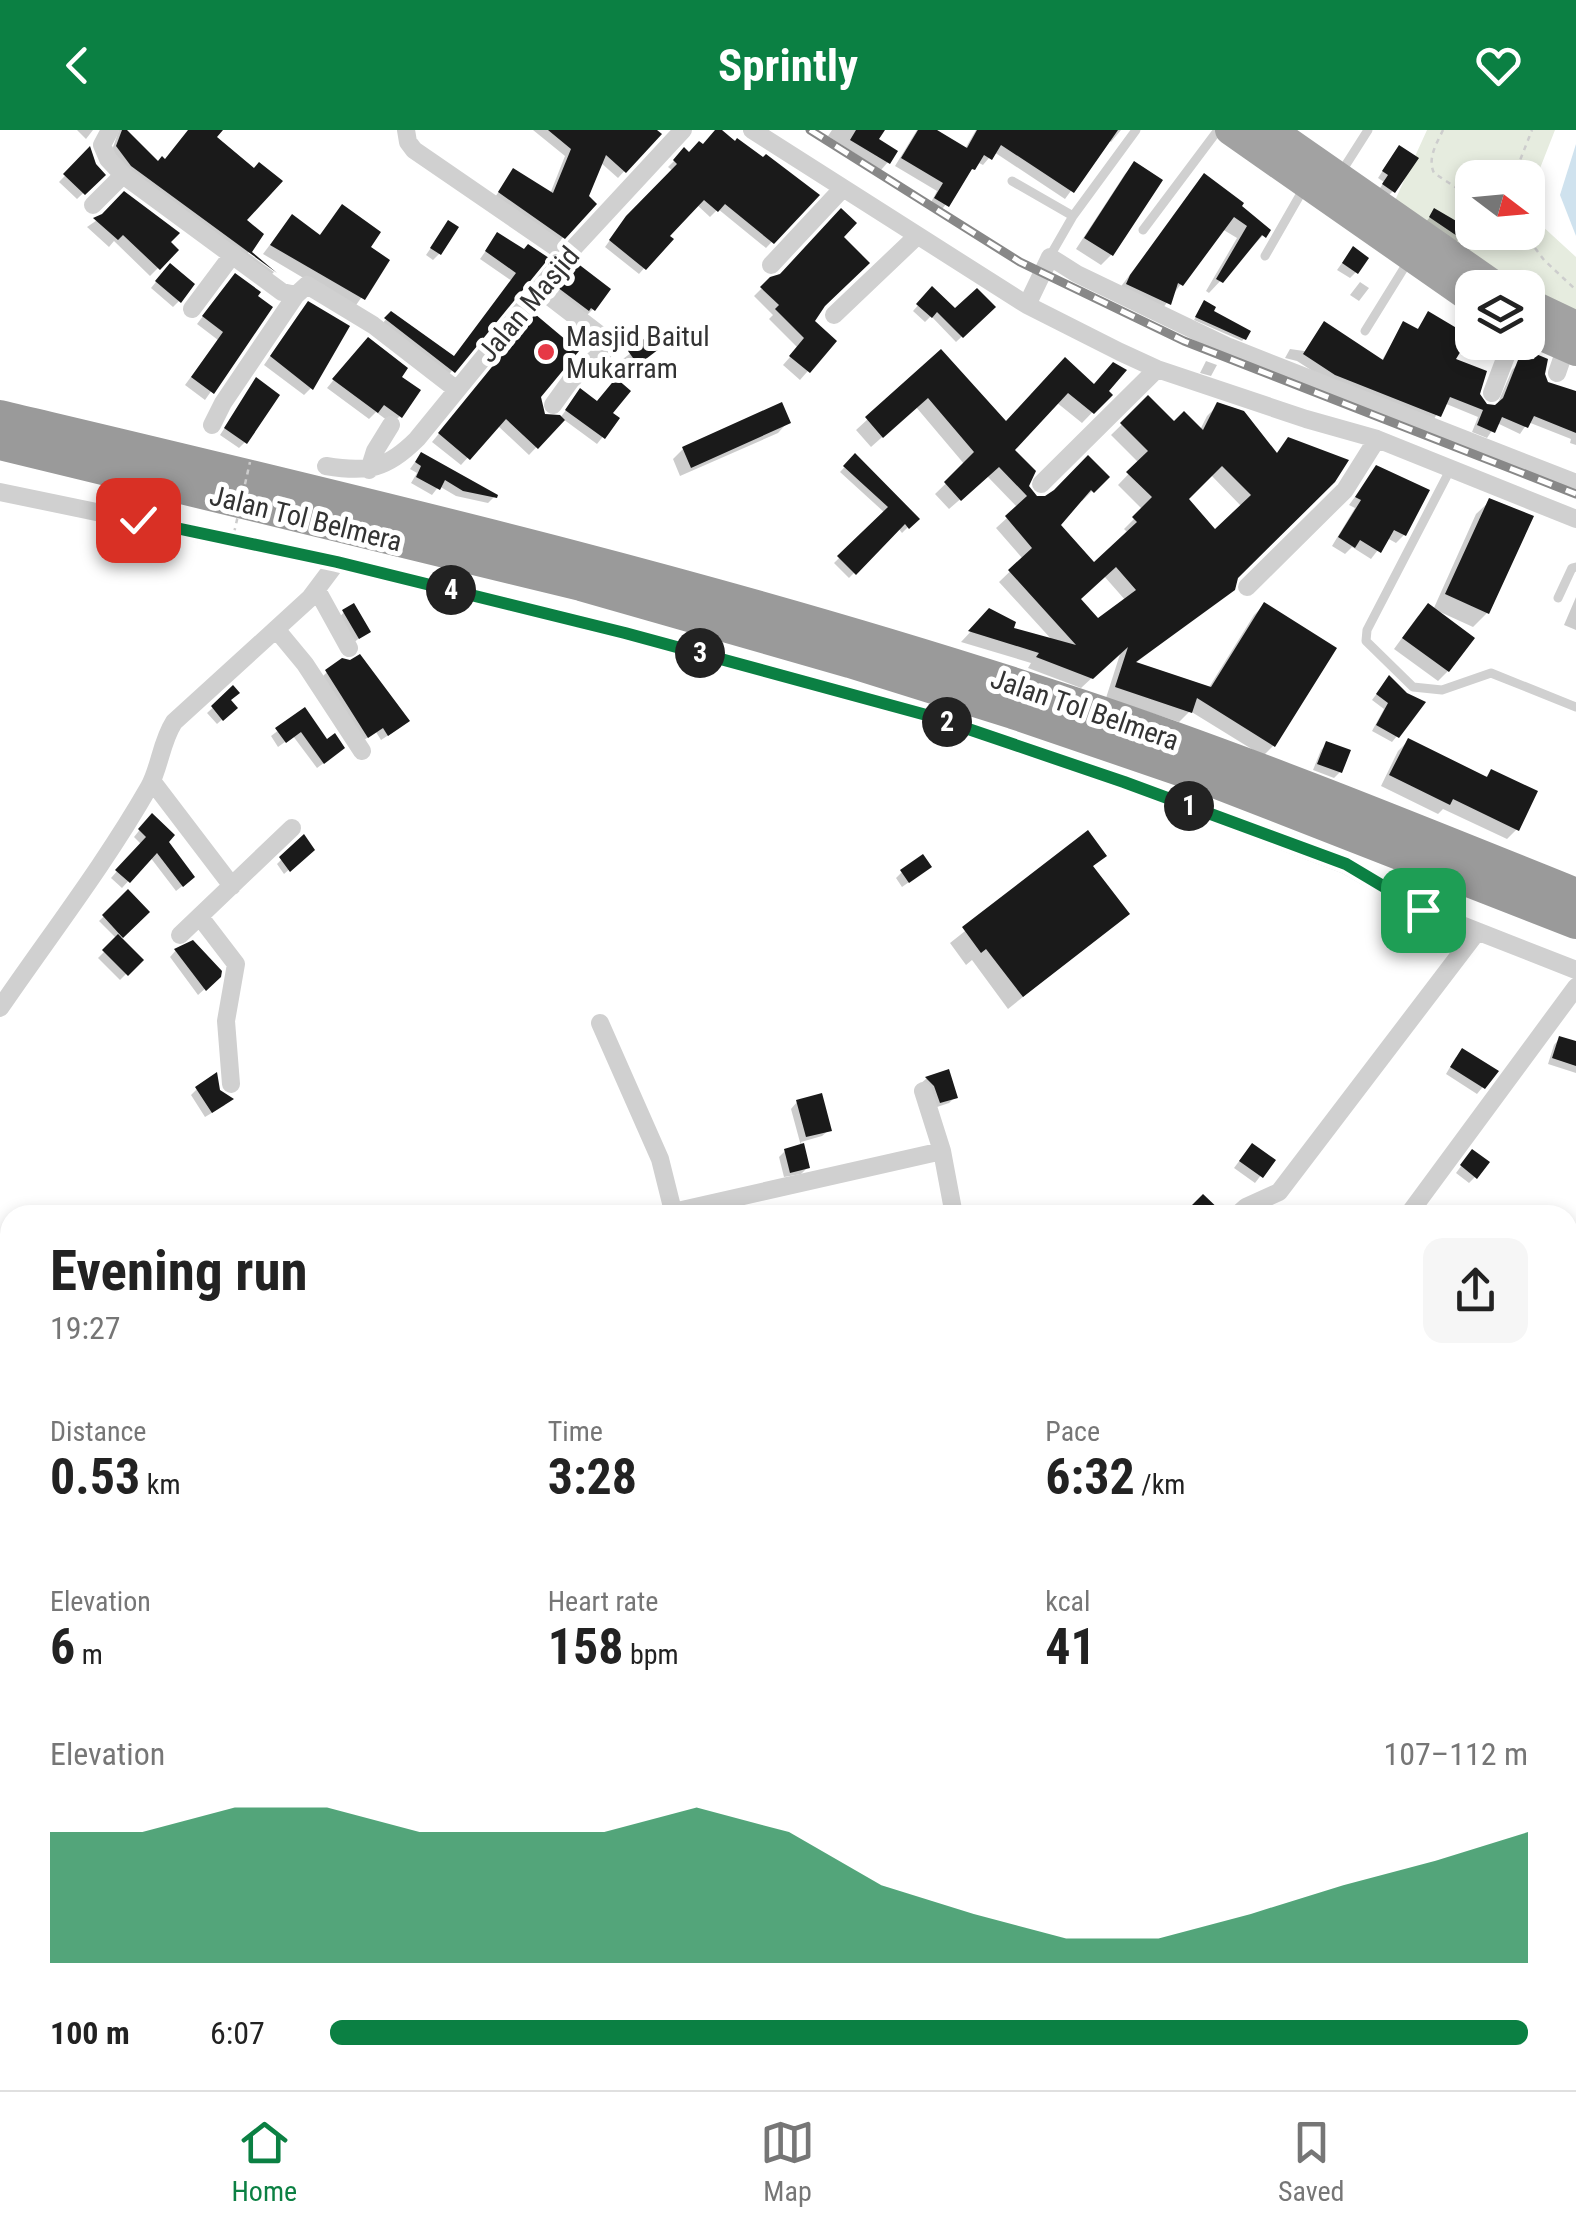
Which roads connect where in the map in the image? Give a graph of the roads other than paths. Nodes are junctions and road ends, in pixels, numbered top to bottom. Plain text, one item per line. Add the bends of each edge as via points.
1 (110, 130) edge
2 (406, 130) edge
3 (683, 130) edge
4 (752, 130) edge
5 (1136, 130) edge
6 (1218, 130) edge
7 (1230, 130) edge
8 (1368, 130) edge
9 (1275, 138) edge
10 (123, 175) junction
11 (1012, 181) dead end
12 (1322, 182) junction
13 (843, 188) junction
14 (93, 205) dead end
15 (1073, 216) junction
16 (1143, 230) dead end
17 (917, 236) junction
18 (232, 254) junction
19 (567, 256) junction
20 (1264, 256) dead end
21 (1050, 257) junction
22 (1411, 258) junction
23 (771, 265) dead end
24 (1468, 270) edge
25 (540, 288) junction
26 (1455, 288) edge
27 (296, 294) junction
28 (1027, 305) junction
29 (192, 309) dead end
30 (834, 315) dead end
31 (1365, 331) dead end
32 (1545, 341) edge
33 (1569, 349) edge
34 (1509, 360) edge
35 (1157, 368) junction
36 (457, 390) junction
37 (1492, 393) dead end
38 (552, 404) dead end
39 (0, 416) edge
40 (212, 425) dead end
41 (390, 425) dead end
42 (1377, 439) junction
43 (0, 444) edge
44 (326, 466) dead end
45 (370, 470) junction
46 (1450, 470) junction
47 (1576, 482) edge
48 (1041, 484) dead end
49 (0, 492) edge
50 (1576, 519) edge
51 (337, 562) junction
52 (1576, 567) edge
53 (1247, 587) dead end
54 (316, 590) junction
55 (1558, 598) dead end
56 (276, 629) junction
57 (350, 648) dead end
58 (1576, 706) edge
59 (362, 751) dead end
60 (152, 781) junction
61 (292, 828) dead end
62 (232, 886) junction
63 (1576, 894) edge
64 (200, 917) junction
65 (1576, 923) edge
66 (1477, 932) junction
67 (180, 935) dead end
68 (1576, 970) edge
69 (1576, 987) edge
70 (0, 1008) edge
71 (600, 1022) dead end
72 (232, 1084) dead end
73 (924, 1091) dead end
74 (942, 1151) junction
75 (672, 1205) edge
76 (712, 1205) edge
77 (952, 1205) edge
78 (1250, 1205) edge
79 (1415, 1205) edge

1 - 10 street via 103,152
2 - 19 street via 414,150
3 - 19 street, Jalan Masjid
4 - 13 street
5 - 15 lane
6 - 16 lane
7 - 9 highway
8 - 12 lane
9 - 12 highway
10 - 14 street
10 - 18 street
11 - 15 lane
12 - 20 lane
12 - 22 highway
12 - 24 highway
13 - 17 street
13 - 23 street
15 - 21 lane
17 - 28 street
17 - 30 street
18 - 27 street via 282,292
18 - 29 street
19 - 25 street, Jalan Masjid
21 - 28 street
21 - 47 street via 1229,347
22 - 26 highway
22 - 31 lane
25 - 36 street, Jalan Masjid
25 - 38 street via 604,338 605,350
27 - 36 street via 307,285 321,291
27 - 40 street
28 - 35 street
32 - 33 highway
34 - 37 street
35 - 42 street
35 - 48 street
36 - 45 street, Jalan Masjid via 399,457
39 - 63 highway, Jalan Tol Belmera via 421,516 847,632 1099,711
41 - 45 street
42 - 46 street
42 - 53 street via 1346,490
43 - 65 highway, Jalan Tol Belmera via 581,585 850,662 1212,781
44 - 45 street
46 - 50 street
46 - 58 lane via 1366,641 1413,687 1442,690 1492,673
49 - 51 street
51 - 54 street
51 - 66 street via 930,716 1346,864 1423,910
52 - 55 lane
54 - 56 street
54 - 57 street
56 - 59 street
56 - 60 street via 174,722
60 - 62 street
60 - 70 street
61 - 62 street
62 - 64 street
64 - 67 street
64 - 72 street via 236,964 226,1021
66 - 68 street
66 - 78 street via 1279,1192
69 - 79 street
71 - 75 street via 660,1159
73 - 74 street
74 - 76 street
74 - 77 street

